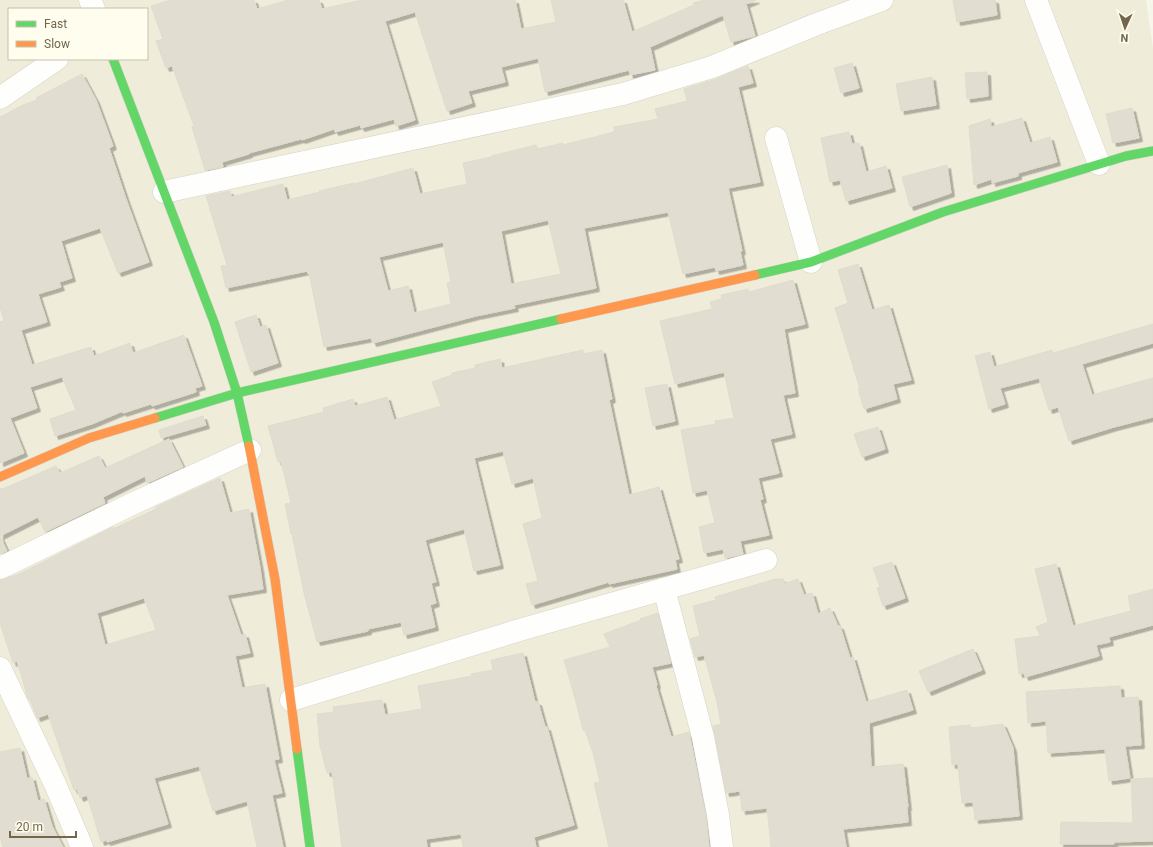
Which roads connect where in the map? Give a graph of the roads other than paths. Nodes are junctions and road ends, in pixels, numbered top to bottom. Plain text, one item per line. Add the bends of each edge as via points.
1 (882, 0) edge
2 (1036, 0) edge
3 (56, 60) edge
4 (113, 60) edge
5 (0, 98) edge
6 (776, 138) dead end
7 (1153, 151) edge
8 (1099, 164) junction
9 (164, 192) junction
10 (811, 262) junction
11 (237, 393) junction
12 (250, 450) junction
13 (0, 477) edge
14 (766, 560) dead end
15 (0, 568) edge
16 (664, 589) junction
17 (3, 681) edge
18 (291, 700) junction
19 (82, 847) edge
20 (310, 847) edge
21 (722, 847) edge

1 - 9 street via 712,67 623,94
2 - 8 street
3 - 5 street
4 - 9 street
6 - 10 street
7 - 8 street
8 - 10 street via 943,212
9 - 11 street via 214,322
10 - 11 street
11 - 12 street
11 - 13 street via 89,438
12 - 15 street
12 - 18 street via 275,579
14 - 16 street
16 - 18 street
16 - 21 street via 702,737
17 - 19 street via 55,784
18 - 20 street

